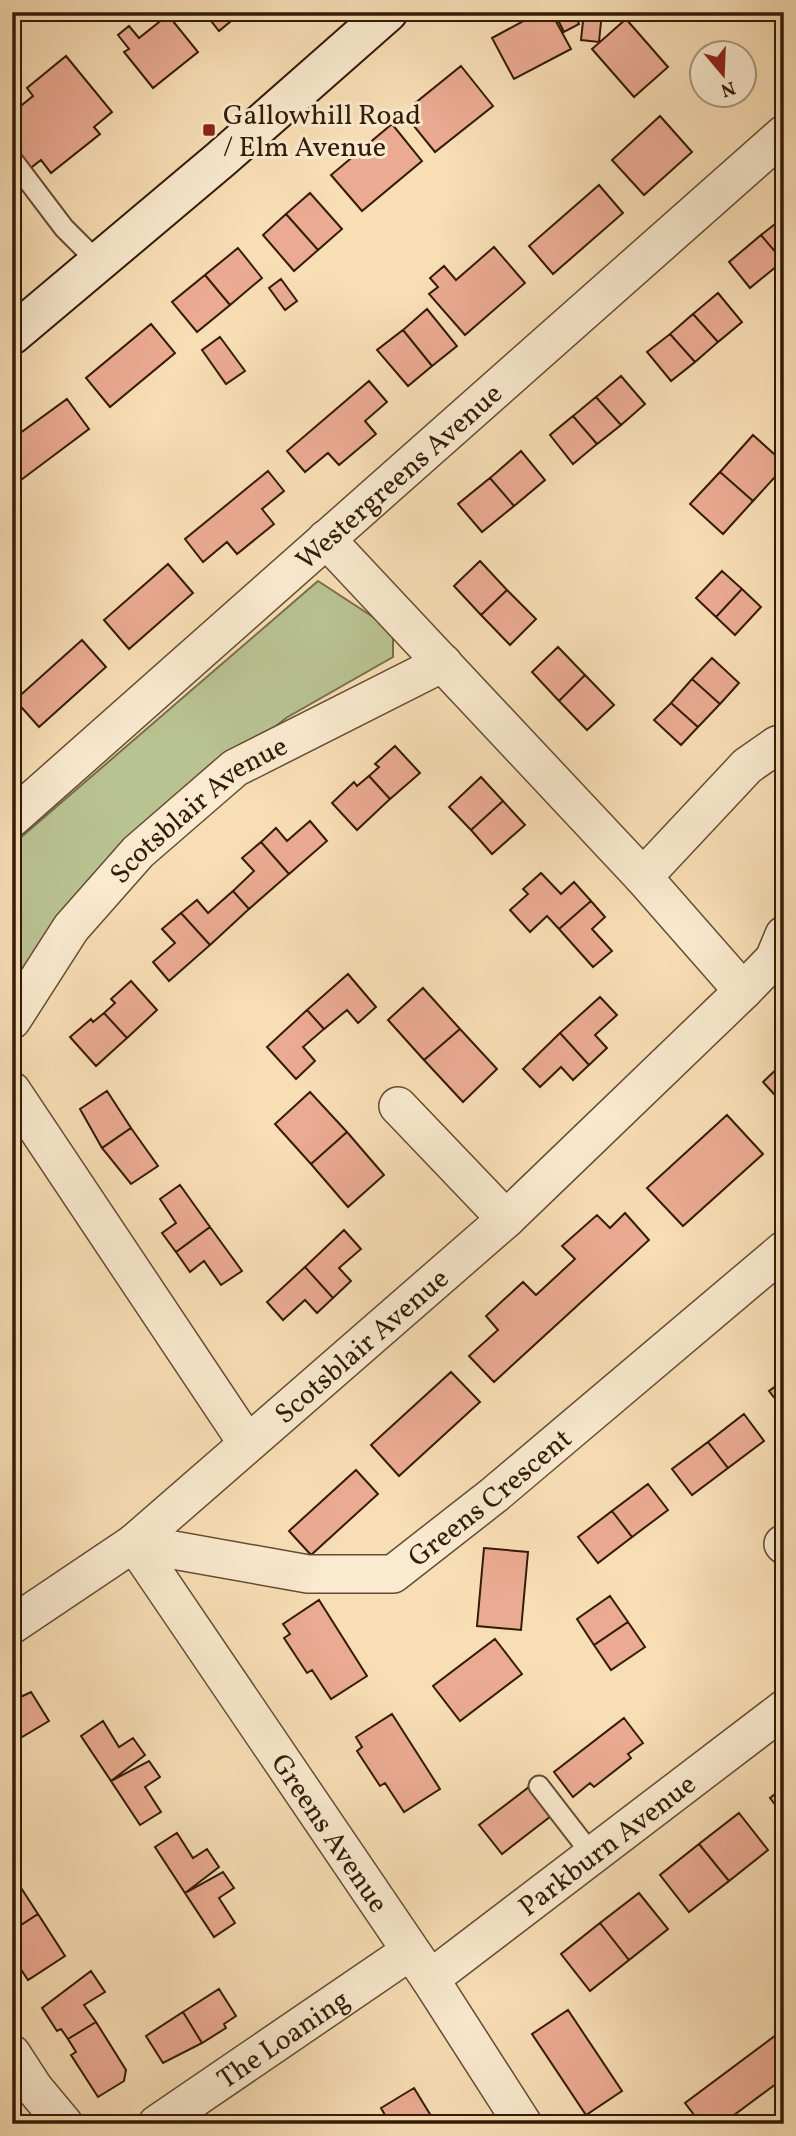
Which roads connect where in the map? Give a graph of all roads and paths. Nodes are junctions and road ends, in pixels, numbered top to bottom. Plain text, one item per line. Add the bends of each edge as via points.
1 (369, 19) edge
2 (784, 134) edge
3 (14, 162) edge
4 (99, 262) junction
5 (12, 335) edge
6 (326, 539) junction
7 (443, 663) junction
8 (784, 748) edge
9 (12, 818) edge
10 (643, 877) junction
11 (784, 935) edge
12 (743, 990) junction
13 (12, 1020) edge
14 (12, 1091) edge
15 (398, 1106) dead end
16 (506, 1219) junction
17 (784, 1250) edge
18 (247, 1443) junction
19 (134, 1543) junction
20 (12, 1625) edge
21 (784, 1709) edge
22 (540, 1786) dead end
23 (593, 1856) junction
24 (420, 1966) junction
25 (12, 2054) edge
26 (64, 2124) edge
27 (157, 2124) edge
28 (523, 2124) edge

1 - 4 street
2 - 6 street, Westergreens Avenue
3 - 4 lane via 64,228
4 - 5 street
6 - 7 street
6 - 9 street, Westergreens Avenue
7 - 10 street
7 - 13 street, Scotsblair Avenue via 235,768 138,852 71,928
8 - 10 street via 777,745 747,766
10 - 12 street
11 - 12 street, Scotsblair Avenue via 774,959
12 - 16 street, Scotsblair Avenue
14 - 18 street, Scotsblair Avenue
15 - 16 street
16 - 18 street, Scotsblair Avenue
17 - 19 street, Greens Crescent via 394,1574 308,1574
18 - 19 street, Scotsblair Avenue
19 - 20 street
19 - 24 street, Greens Avenue
21 - 23 street, Parkburn Avenue
22 - 23 lane
23 - 24 street, Parkburn Avenue
24 - 27 street, The Loaning
24 - 28 street, Greens Avenue
25 - 26 street

